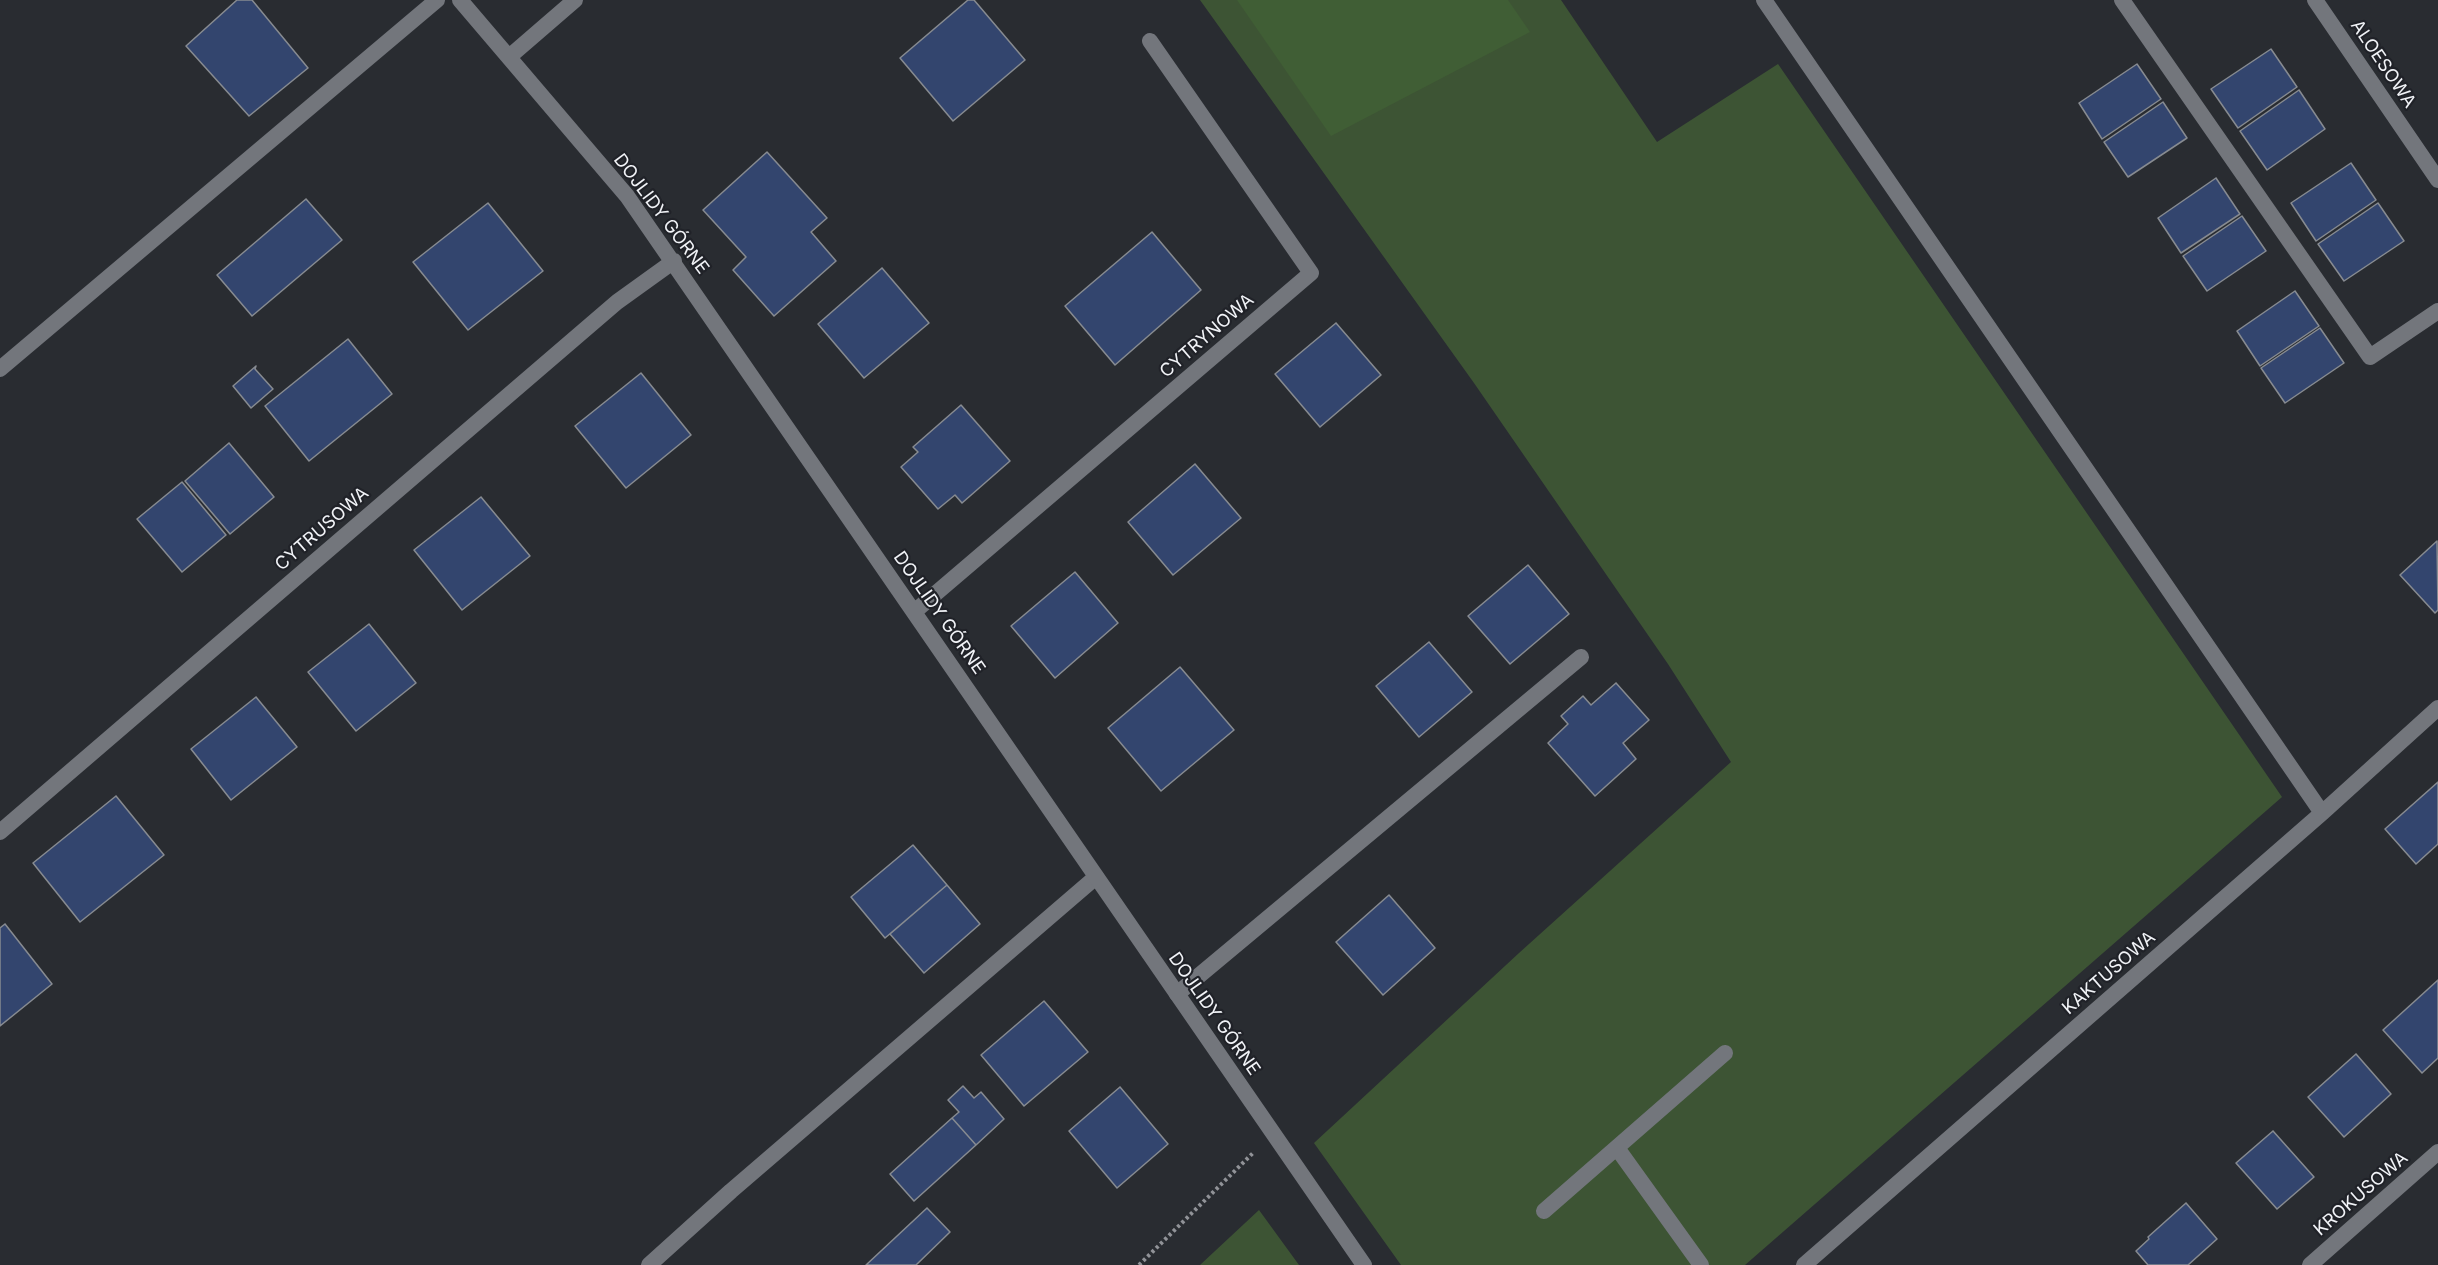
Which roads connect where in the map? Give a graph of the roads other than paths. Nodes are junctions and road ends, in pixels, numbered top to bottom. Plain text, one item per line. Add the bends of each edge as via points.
1 (437, 0) edge
2 (460, 0) edge
3 (575, 0) edge
4 (1764, 0) edge
5 (2122, 0) edge
6 (2316, 0) edge
7 (1150, 41) dead end
8 (509, 57) junction
9 (2438, 180) edge
10 (674, 261) junction
11 (2438, 311) edge
12 (0, 369) edge
13 (914, 612) junction
14 (1581, 657) dead end
15 (2438, 708) edge
16 (2322, 813) junction
17 (0, 832) edge
18 (1096, 877) junction
19 (1177, 994) junction
20 (1725, 1053) dead end
21 (1617, 1148) junction
22 (2438, 1152) edge
23 (1544, 1211) dead end
24 (649, 1265) edge
25 (1364, 1265) edge
26 (1701, 1265) edge
27 (1804, 1265) edge
28 (2310, 1265) edge

1 - 12 street
2 - 8 street, DOJLIDY GÓRNE
3 - 8 street
4 - 16 street
5 - 11 street via 2370,357
6 - 9 street, ALOESOWA
7 - 13 street, CYTRYNOWA via 1311,273
8 - 10 street, DOJLIDY GÓRNE via 627,196
10 - 13 street, DOJLIDY GÓRNE
10 - 17 street, CYTRUSOWA via 617,302
13 - 18 street, DOJLIDY GÓRNE
14 - 19 street
15 - 16 street, KAKTUSOWA
16 - 27 street, KAKTUSOWA
18 - 19 street, DOJLIDY GÓRNE
18 - 24 street
19 - 25 street, DOJLIDY GÓRNE
20 - 21 street
21 - 23 street
21 - 26 street
22 - 28 street, KROKUSOWA

